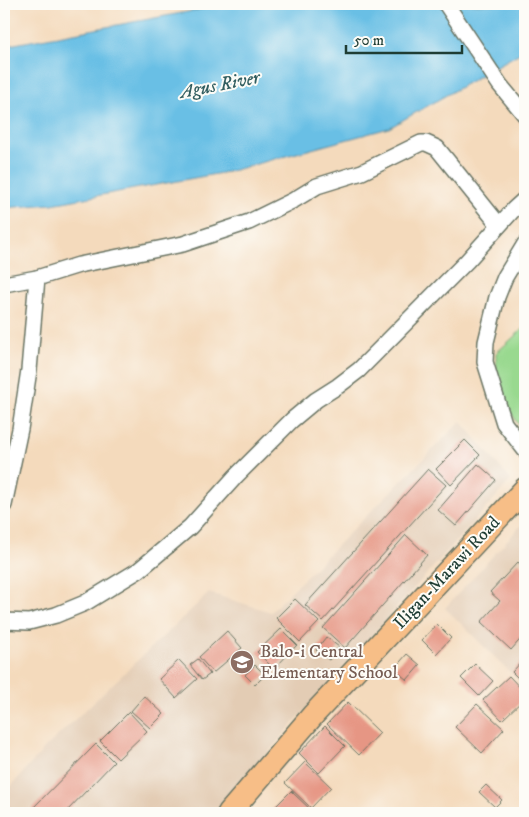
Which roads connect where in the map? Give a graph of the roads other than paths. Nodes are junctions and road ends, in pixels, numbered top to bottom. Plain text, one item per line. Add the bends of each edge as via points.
1 (446, 4) edge
2 (525, 115) edge
3 (525, 199) edge
4 (499, 225) junction
5 (525, 244) edge
6 (37, 278) junction
7 (4, 284) edge
8 (525, 450) edge
9 (525, 489) edge
10 (4, 505) edge
11 (4, 621) edge
12 (229, 813) edge

1 - 2 street via 500,86
3 - 4 street
4 - 6 street via 437,148 421,143 362,172 317,186 250,222 183,244 79,265
4 - 11 street via 359,370 292,420 190,527 139,570 85,603 56,615 29,622
5 - 8 street via 497,297 486,342 485,362 504,423
6 - 7 street
6 - 10 street via 28,378
9 - 12 highway, Iligan-Marawi Road via 314,714

